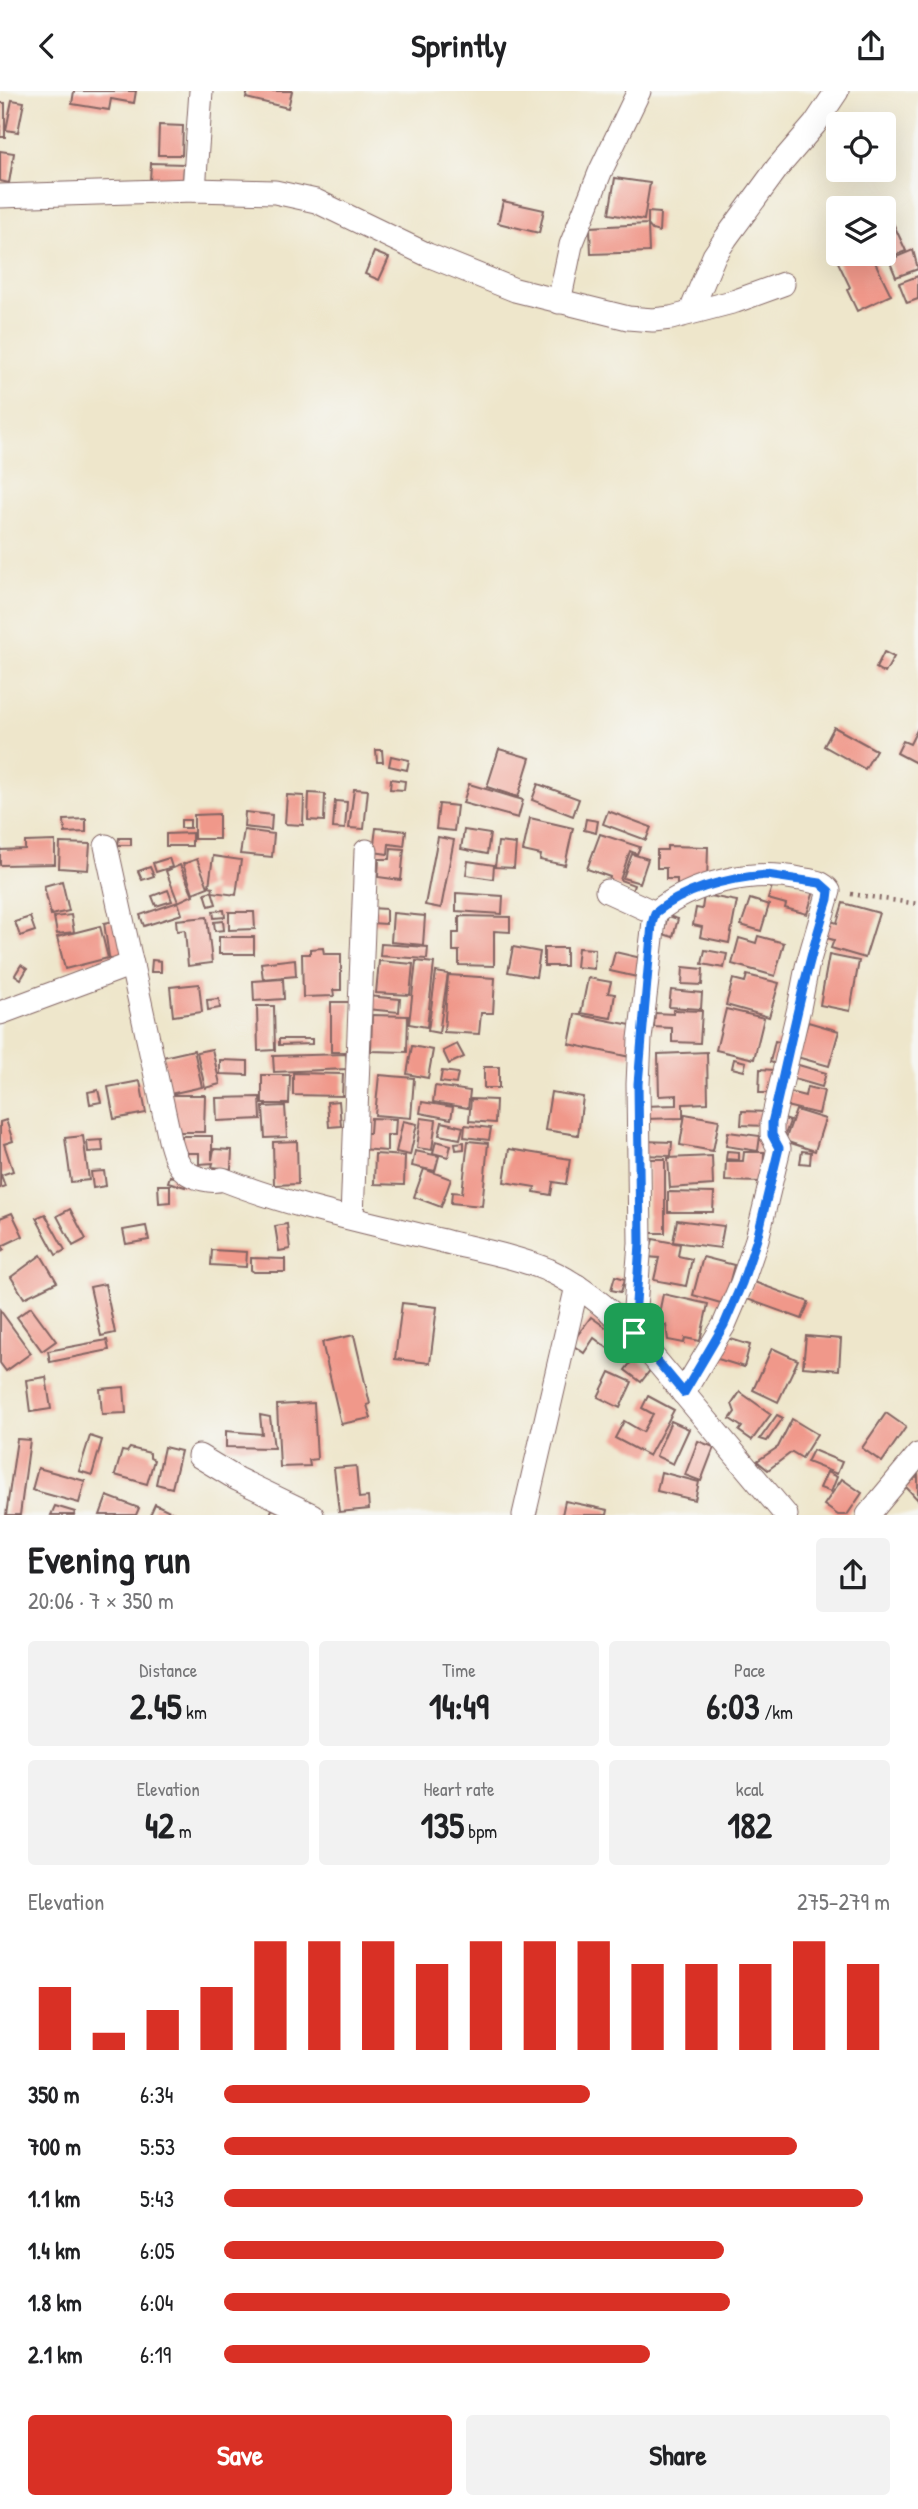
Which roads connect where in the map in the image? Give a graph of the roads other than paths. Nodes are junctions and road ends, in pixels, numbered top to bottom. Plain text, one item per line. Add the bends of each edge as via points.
1 (201, 91) edge
2 (639, 91) edge
3 (837, 91) edge
4 (194, 190) junction
5 (0, 195) edge
6 (783, 284) dead end
7 (559, 302) junction
8 (691, 311) junction
9 (106, 846) dead end
10 (366, 851) dead end
11 (607, 891) dead end
12 (655, 913) junction
13 (132, 964) junction
14 (0, 1013) edge
15 (352, 1217) junction
16 (577, 1286) junction
17 (634, 1333) junction
18 (684, 1393) junction
19 (918, 1455) edge
20 (198, 1456) dead end
21 (312, 1515) edge
22 (524, 1515) edge
23 (786, 1515) edge
24 (868, 1515) edge

1 - 4 street
2 - 7 street via 571,245
3 - 8 street via 714,256
4 - 5 street
4 - 7 street via 275,192 316,201 457,267
6 - 8 street
7 - 8 street via 653,320
9 - 13 street
10 - 15 street
11 - 12 street
12 - 17 street via 639,1062 640,1243
12 - 18 street via 701,889 747,877 791,877 820,883 829,891 772,1123 779,1148 757,1239 724,1325
13 - 14 street
13 - 15 street via 170,1140 185,1171
15 - 16 street via 547,1269
16 - 17 street
16 - 22 street
17 - 18 street
18 - 23 street
19 - 24 street
20 - 21 street

